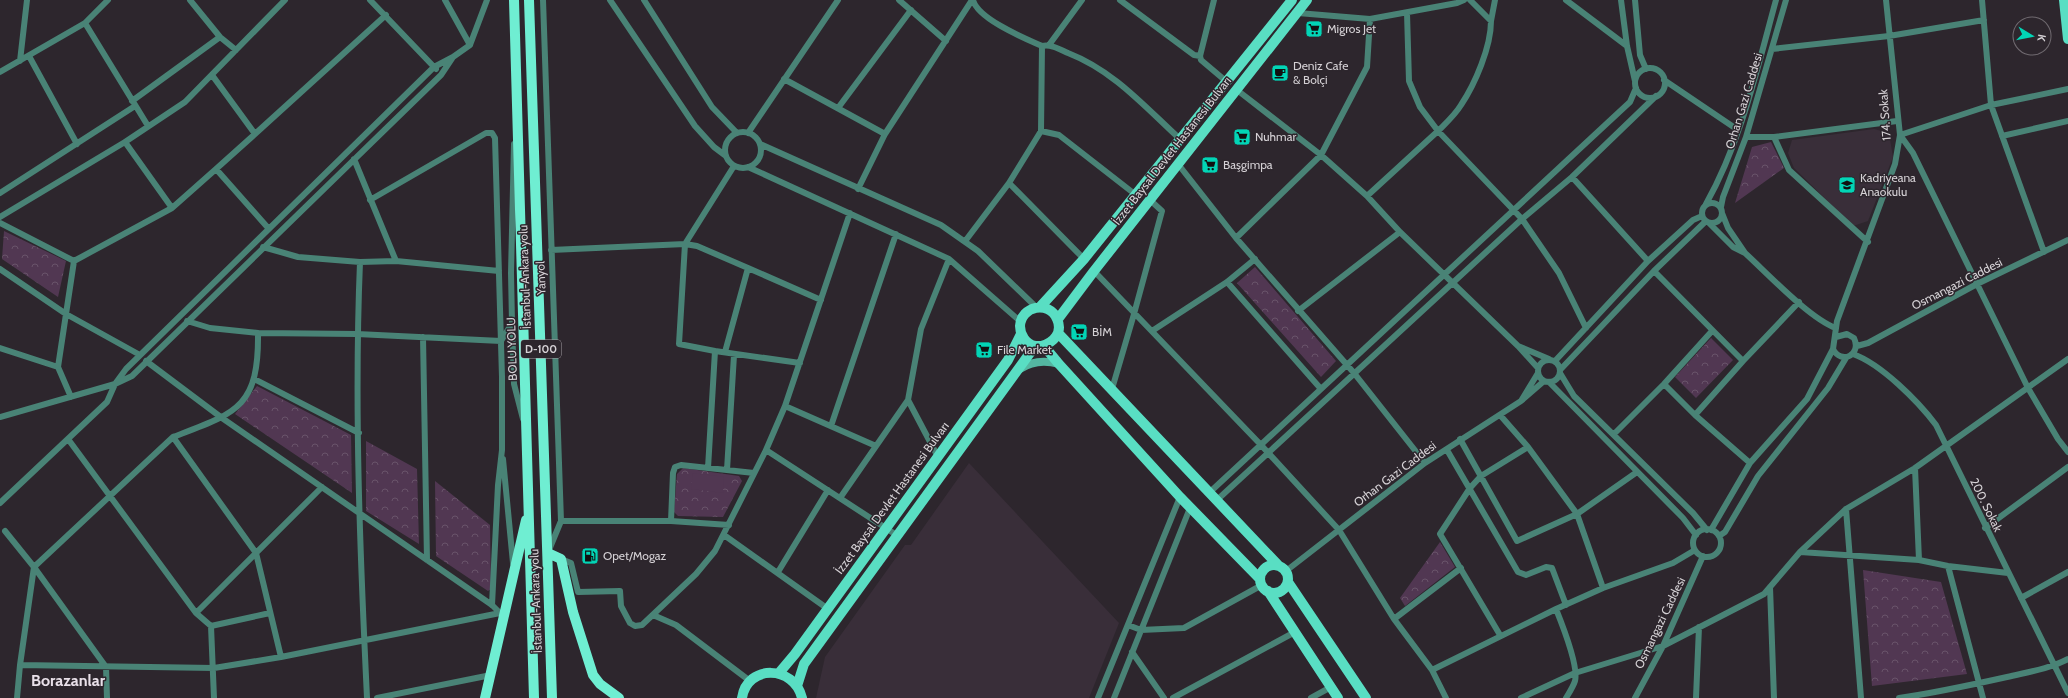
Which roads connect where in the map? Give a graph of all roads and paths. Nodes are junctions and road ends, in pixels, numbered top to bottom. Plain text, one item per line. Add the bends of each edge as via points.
1 (27, 0) edge
2 (108, 0) edge
3 (190, 0) edge
4 (285, 0) edge
5 (370, 0) edge
6 (445, 0) edge
7 (487, 0) edge
8 (515, 0) edge
9 (529, 0) edge
10 (543, 0) edge
11 (610, 0) edge
12 (644, 0) edge
13 (838, 0) edge
14 (899, 0) edge
15 (972, 0) edge
16 (1082, 0) edge
17 (1120, 0) edge
18 (1214, 0) edge
19 (1292, 0) edge
20 (1307, 0) edge
21 (1464, 0) edge
22 (1470, 0) edge
23 (1495, 0) edge
24 (1566, 0) edge
25 (1621, 0) edge
26 (1636, 0) edge
27 (1776, 0) edge
28 (1786, 0) edge
29 (1886, 0) edge
30 (1982, 0) edge
31 (2064, 0) edge
32 (911, 10) junction
33 (1298, 13) junction
34 (1407, 13) junction
35 (386, 15) junction
36 (1370, 19) junction
37 (1984, 20) junction
38 (1491, 21) junction
39 (85, 23) junction
40 (1889, 36) junction
41 (220, 37) junction
42 (2068, 39) edge
43 (946, 41) junction
44 (470, 45) junction
45 (1049, 45) junction
46 (1042, 46) junction
47 (1627, 46) junction
48 (1772, 49) junction
49 (236, 50) junction
50 (29, 56) junction
51 (1200, 56) junction
52 (453, 57) junction
53 (20, 61) junction
54 (434, 67) junction
55 (1646, 69) junction
56 (0, 72) edge
57 (212, 75) junction
58 (441, 75) junction
59 (784, 79) junction
60 (1664, 80) junction
61 (1227, 82) junction
62 (1635, 85) junction
63 (2068, 89) edge
64 (1237, 90) junction
65 (1656, 96) junction
66 (133, 104) junction
67 (1992, 105) junction
68 (838, 108) junction
69 (2068, 120) edge
70 (1898, 121) junction
71 (148, 126) junction
72 (1738, 130) junction
73 (1041, 131) junction
74 (1438, 131) junction
75 (737, 133) junction
76 (748, 133) junction
77 (255, 134) junction
78 (884, 134) junction
79 (1900, 135) junction
80 (2002, 136) junction
81 (1746, 137) junction
82 (1774, 137) junction
83 (1180, 139) junction
84 (125, 142) junction
85 (77, 144) junction
86 (760, 144) junction
87 (1321, 155) junction
88 (726, 156) junction
89 (354, 159) junction
90 (1178, 164) junction
91 (734, 166) junction
92 (748, 167) junction
93 (216, 169) junction
94 (1572, 177) junction
95 (1008, 183) junction
96 (858, 189) junction
97 (0, 193) edge
98 (1136, 195) junction
99 (1367, 196) junction
100 (370, 200) junction
101 (1150, 200) junction
102 (1706, 204) junction
103 (172, 208) junction
104 (1721, 210) junction
105 (1513, 211) junction
106 (850, 213) junction
107 (1702, 216) junction
108 (0, 217) edge
109 (1522, 219) junction
110 (1707, 222) junction
111 (0, 223) edge
112 (269, 229) junction
113 (1400, 232) junction
114 (896, 234) junction
115 (1236, 238) junction
116 (966, 240) junction
117 (2068, 240) edge
118 (1868, 242) junction
119 (685, 244) junction
120 (263, 247) junction
121 (551, 250) junction
122 (2044, 252) junction
123 (1745, 253) junction
124 (949, 259) junction
125 (1084, 259) junction
126 (1255, 259) junction
127 (74, 261) junction
128 (396, 261) junction
129 (1648, 261) junction
130 (360, 262) junction
131 (748, 268) junction
132 (0, 269) edge
133 (499, 271) junction
134 (1094, 271) junction
135 (1654, 271) junction
136 (1445, 275) junction
137 (1227, 282) junction
138 (1453, 283) junction
139 (1977, 284) junction
140 (821, 300) junction
141 (1799, 302) junction
142 (1038, 307) junction
143 (1298, 311) junction
144 (66, 314) junction
145 (1134, 314) junction
146 (1058, 319) junction
147 (186, 321) junction
148 (1020, 322) junction
149 (512, 323) junction
150 (1586, 328) junction
151 (1836, 328) junction
152 (1712, 331) junction
153 (1152, 332) junction
154 (258, 333) junction
155 (1058, 333) junction
156 (358, 334) junction
157 (1021, 334) junction
158 (423, 337) junction
159 (1836, 337) junction
160 (501, 341) junction
161 (1038, 346) junction
162 (1518, 346) junction
163 (1857, 346) junction
164 (0, 348) edge
165 (1833, 349) junction
166 (715, 350) junction
167 (725, 352) junction
168 (734, 354) junction
169 (1853, 354) junction
170 (140, 355) junction
171 (1846, 358) junction
172 (2068, 359) edge
173 (1552, 360) junction
174 (146, 361) junction
175 (1743, 361) junction
176 (800, 363) junction
177 (1059, 364) junction
178 (1347, 366) junction
179 (58, 367) junction
180 (1538, 370) junction
181 (1560, 372) junction
182 (1014, 373) junction
183 (1354, 373) junction
184 (502, 377) junction
185 (254, 379) junction
186 (1546, 382) junction
187 (115, 384) junction
188 (514, 384) junction
189 (1664, 384) junction
190 (2028, 388) junction
191 (1112, 389) junction
192 (1321, 389) junction
193 (71, 397) junction
194 (908, 400) junction
195 (1521, 401) junction
196 (785, 406) junction
197 (1500, 415) junction
198 (1695, 415) junction
199 (0, 417) edge
200 (222, 418) junction
201 (831, 426) junction
202 (358, 433) junction
203 (1614, 434) junction
204 (173, 437) junction
205 (68, 439) junction
206 (1460, 439) junction
207 (528, 442) junction
208 (1261, 445) junction
209 (876, 446) junction
210 (1946, 446) junction
211 (1528, 447) junction
212 (502, 450) junction
213 (766, 450) junction
214 (1447, 450) junction
215 (2068, 452) edge
216 (1268, 453) junction
217 (938, 457) junction
218 (1425, 463) junction
219 (1750, 463) junction
220 (2068, 467) edge
221 (708, 468) junction
222 (1915, 468) junction
223 (727, 470) junction
224 (1637, 472) junction
225 (754, 473) junction
226 (1481, 476) junction
227 (322, 487) junction
228 (1470, 488) junction
229 (828, 490) junction
230 (1210, 492) junction
231 (110, 496) junction
232 (840, 498) junction
233 (1180, 498) junction
234 (1218, 500) junction
235 (0, 503) edge
236 (529, 503) junction
237 (1190, 508) junction
238 (1846, 508) junction
239 (359, 512) junction
240 (1577, 514) junction
241 (561, 521) junction
242 (671, 521) junction
243 (729, 524) junction
244 (1985, 528) junction
245 (887, 529) junction
246 (1339, 530) junction
247 (1709, 530) junction
248 (5, 531) dead end
249 (724, 535) junction
250 (1696, 535) junction
251 (898, 536) junction
252 (1719, 536) junction
253 (1517, 541) junction
254 (1504, 546) junction
255 (1695, 550) junction
256 (1800, 552) junction
257 (256, 553) junction
258 (548, 553) junction
259 (1850, 554) junction
260 (1703, 556) junction
261 (561, 559) junction
262 (427, 560) junction
263 (1919, 560) junction
264 (1948, 566) junction
265 (34, 567) junction
266 (1282, 568) junction
267 (1461, 568) junction
268 (778, 572) junction
269 (2068, 572) edge
270 (2008, 573) junction
271 (514, 574) junction
272 (1288, 582) junction
273 (1263, 585) junction
274 (1603, 588) junction
275 (1770, 588) junction
276 (2021, 598) junction
277 (492, 605) junction
278 (1566, 605) junction
279 (828, 609) junction
280 (1556, 609) junction
281 (196, 613) junction
282 (270, 613) junction
283 (502, 614) junction
284 (653, 615) junction
285 (1394, 619) junction
286 (1128, 625) junction
287 (211, 626) junction
288 (1699, 627) junction
289 (1141, 630) junction
290 (1295, 632) junction
291 (1500, 635) junction
292 (364, 639) junction
293 (1663, 646) junction
294 (1132, 652) junction
295 (281, 657) junction
296 (2068, 659) edge
297 (20, 665) junction
298 (2054, 666) junction
299 (106, 667) junction
300 (214, 668) junction
301 (1432, 670) junction
302 (779, 673) junction
303 (1575, 673) junction
304 (491, 675) junction
305 (750, 681) junction
306 (1978, 684) junction
307 (797, 686) junction
308 (1331, 687) junction
309 (2068, 693) edge
310 (1928, 696) edge
311 (741, 697) edge
312 (17, 698) edge
313 (107, 698) edge
314 (214, 698) edge
315 (367, 698) edge
316 (377, 698) edge
317 (485, 698) edge
318 (534, 698) edge
319 (552, 698) edge
320 (619, 698) edge
321 (802, 698) edge
322 (1098, 698) edge
323 (1114, 698) edge
324 (1164, 698) edge
325 (1174, 698) edge
326 (1312, 698) edge
327 (1338, 698) edge
328 (1366, 698) edge
329 (1446, 698) edge
330 (1521, 698) edge
331 (1566, 698) edge
332 (1635, 698) edge
333 (1696, 698) edge
334 (1774, 698) edge
335 (1860, 698) edge
336 (1899, 698) edge
337 (1983, 698) edge

1 - 53 street
2 - 39 street
3 - 41 street
4 - 49 street
5 - 35 street
6 - 44 street
7 - 44 street
8 - 149 street
8 - 207 highway, BOLU YOLU / D-100
9 - 258 highway, İstanbul-Ankara yolu / D-100
10 - 121 street, Yanyol
11 - 88 street via 696,126 714,147
12 - 75 street via 712,107
13 - 59 street
14 - 32 street
15 - 43 street
15 - 46 street via 981,12 1004,28
16 - 45 street
17 - 51 street via 1194,55
18 - 51 street
19 - 61 main road, İzzet Baysal Devlet Hastanesi Bulvarı
20 - 33 main road, İzzet Baysal Devlet Hastanesi Bulvarı
21 - 34 street via 1457,4
22 - 38 street
23 - 38 street
24 - 47 street
25 - 47 street
26 - 55 street via 1640,55
27 - 72 street
28 - 48 street, Orhan Gazi Caddesi
29 - 40 street, 174. Sokak
30 - 37 street
31 - 42 main road
32 - 43 street
32 - 68 street
33 - 36 street
33 - 64 main road, İzzet Baysal Devlet Hastanesi Bulvarı
34 - 36 street
34 - 74 street via 1409,81 1420,107
35 - 54 street
35 - 77 street
36 - 87 street via 1367,67
37 - 40 street
37 - 67 street
38 - 74 street via 1491,33 1484,56 1470,89 1461,106
39 - 50 street
39 - 66 street
40 - 48 street
40 - 70 street, 174. Sokak
41 - 49 street
41 - 66 street
43 - 78 street
44 - 52 street
45 - 46 street
45 - 83 street via 1087,60 1113,76
46 - 73 street
47 - 62 street
48 - 81 street, Orhan Gazi Caddesi
49 - 57 street
50 - 53 street
50 - 85 street
51 - 61 street via 1201,60
52 - 54 street
52 - 58 street
53 - 56 street
54 - 58 street
54 - 112 street
55 - 60 street via 1660,72
55 - 62 street via 1638,74
57 - 71 street via 185,102
57 - 77 street
58 - 89 street
59 - 68 street
59 - 76 street
60 - 65 street via 1663,90
60 - 72 street
61 - 83 main road, İzzet Baysal Devlet Hastanesi Bulvarı
62 - 65 street via 1638,92 1646,97
62 - 105 street via 1630,102
63 - 67 street
64 - 87 street
64 - 90 main road, İzzet Baysal Devlet Hastanesi Bulvarı
65 - 94 street
66 - 71 street
66 - 85 street
67 - 79 street
67 - 80 street
68 - 78 street
69 - 80 street
70 - 79 street, 174. Sokak
70 - 82 street
71 - 84 street
72 - 102 street
73 - 95 street
73 - 98 street via 1059,135
74 - 99 street
74 - 105 street
75 - 76 street
75 - 88 street via 725,145
76 - 86 street
77 - 93 street
78 - 96 street
79 - 118 street, 174. Sokak via 1895,164
79 - 139 street via 1913,153
80 - 122 street
81 - 82 street
81 - 104 street, Orhan Gazi Caddesi via 1723,197
82 - 118 street via 1789,170
83 - 98 main road, İzzet Baysal Devlet Hastanesi Bulvarı
84 - 103 street
84 - 108 street
85 - 97 street
86 - 92 street via 760,157
86 - 96 street
87 - 99 street
87 - 115 street
88 - 91 street
89 - 100 street
89 - 120 street
90 - 101 main road, İzzet Baysal Devlet Hastanesi Bulvarı
90 - 115 street
91 - 92 street
91 - 119 street
92 - 106 street
93 - 103 street
93 - 112 street
94 - 109 street
94 - 129 street
95 - 116 street
95 - 125 street
96 - 116 street via 941,224
98 - 125 main road, İzzet Baysal Devlet Hastanesi Bulvarı
99 - 113 street
100 - 128 street
100 - 133 street via 486,133 492,133 495,138
101 - 134 main road, İzzet Baysal Devlet Hastanesi Bulvarı
101 - 145 street via 1162,211
102 - 104 street via 1716,203
102 - 107 street
103 - 127 street
104 - 110 street via 1718,221
104 - 123 street via 1728,228
105 - 109 street
105 - 136 street
106 - 114 street
106 - 140 street
107 - 110 street
107 - 129 street via 1693,220
109 - 138 street
109 - 150 street via 1559,273
110 - 123 street via 1733,247
110 - 135 street
111 - 127 street
112 - 170 street
113 - 136 street
113 - 143 street
114 - 124 street
114 - 201 street
115 - 126 street
116 - 142 street
117 - 122 street, Osmangazi Caddesi
118 - 151 street, 174. Sokak
119 - 121 street
119 - 131 street via 697,246
119 - 166 street via 680,344
120 - 130 street via 298,257
120 - 147 street
121 - 241 street, Yanyol
122 - 139 street, Osmangazi Caddesi
123 - 141 street
124 - 148 street
124 - 194 street via 920,329
125 - 142 main road, İzzet Baysal Devlet Hastanesi Bulvarı
126 - 137 street
126 - 143 street
127 - 144 street
128 - 130 street
128 - 133 street
129 - 150 street
130 - 156 street
131 - 140 street
131 - 167 street
132 - 144 street
133 - 160 street
134 - 145 street
134 - 146 main road, İzzet Baysal Devlet Hastanesi Bulvarı
135 - 152 street
135 - 181 street
136 - 138 street
136 - 178 street
137 - 153 street
137 - 192 street
138 - 162 street
138 - 183 street
139 - 163 street, Osmangazi Caddesi via 1868,343
139 - 190 street
140 - 176 street
141 - 151 street via 1828,325
141 - 175 street
142 - 146 main road via 1050,310
142 - 148 main road via 1027,311
143 - 178 street
144 - 170 street
144 - 179 street
145 - 153 street
145 - 191 street
146 - 155 main road
147 - 154 street via 210,328
147 - 174 street
148 - 157 main road
149 - 160 street
149 - 188 street
150 - 173 street
151 - 159 street, 174. Sokak
152 - 175 street
152 - 189 street
153 - 208 street
154 - 156 street
154 - 185 street
155 - 161 main road via 1052,341
155 - 191 main road
156 - 158 street
156 - 202 street
157 - 161 main road via 1024,339
157 - 217 main road, İzzet Baysal Devlet Hastanesi Bulvarı via 1008,360
158 - 160 street
158 - 262 street
159 - 163 street via 1847,334 1854,338
159 - 165 street
160 - 184 street
161 - 177 main road
161 - 182 main road
162 - 173 street
162 - 180 street
163 - 169 street
164 - 179 street
165 - 171 street via 1838,356
165 - 219 street via 1804,404
166 - 167 street
166 - 221 street
167 - 168 street
168 - 176 street
168 - 223 street
169 - 171 street
169 - 210 street, 200. Sokak via 1876,365 1926,413 1936,425
170 - 187 street
171 - 252 street via 1834,380 1758,476 1725,532
172 - 190 street
173 - 180 street via 1543,361
173 - 181 street
174 - 187 street via 132,376
174 - 200 street
175 - 198 street
176 - 196 street
177 - 182 main road via 1034,362
177 - 233 main road
178 - 183 street
178 - 192 street
179 - 193 street
180 - 186 street
180 - 195 street
181 - 186 street via 1556,380
181 - 203 street via 1574,396
182 - 251 main road
183 - 216 street
183 - 218 street
184 - 188 street
184 - 212 street
185 - 200 street via 241,402
185 - 202 street
186 - 195 street, Orhan Gazi Caddesi
186 - 224 street
187 - 193 street
187 - 205 street via 107,402
188 - 207 street
189 - 198 street
189 - 203 street
190 - 210 street
190 - 215 street
191 - 230 main road
192 - 208 street
193 - 199 street
194 - 209 street
194 - 217 street
195 - 197 street, Orhan Gazi Caddesi
196 - 201 street
196 - 213 street
197 - 206 street, Orhan Gazi Caddesi
197 - 211 street
198 - 219 street
200 - 204 street
200 - 227 street
201 - 209 street
202 - 239 street
203 - 247 street
204 - 231 street
204 - 257 street
205 - 231 street
205 - 235 street
206 - 214 street, Orhan Gazi Caddesi
206 - 226 street
207 - 236 highway, BOLU YOLU / D-100
208 - 216 street
208 - 230 street
209 - 232 street
210 - 222 street
210 - 244 street, 200. Sokak
211 - 226 street
211 - 240 street
212 - 271 street
212 - 277 street
213 - 225 street
213 - 229 street
214 - 218 street, Orhan Gazi Caddesi
214 - 228 street
216 - 234 street
216 - 246 street
217 - 245 main road, İzzet Baysal Devlet Hastanesi Bulvarı
218 - 246 street, Orhan Gazi Caddesi
219 - 247 street
220 - 244 street
221 - 223 street
221 - 242 street via 681,465 675,467
222 - 238 street
222 - 263 street
223 - 225 street
224 - 240 street
224 - 250 street via 1683,518
225 - 243 street
226 - 228 street
226 - 253 street
227 - 239 street
227 - 257 street
228 - 254 street
228 - 267 street via 1440,534
229 - 232 street
229 - 268 street
230 - 234 main road
231 - 265 street
231 - 281 street
232 - 245 street
233 - 237 main road
233 - 286 street
234 - 266 main road
236 - 271 highway
236 - 318 highway, BOLU YOLU / D-100
237 - 273 main road
237 - 289 street
238 - 256 street
238 - 259 street
239 - 262 street
239 - 292 street
240 - 253 street
240 - 274 street
241 - 242 street
241 - 258 street, Yanyol
242 - 243 street
243 - 249 street
244 - 270 street, 200. Sokak
245 - 251 street
245 - 279 main road, İzzet Baysal Devlet Hastanesi Bulvarı
246 - 266 street, Orhan Gazi Caddesi
246 - 285 street
247 - 250 street
247 - 252 street
248 - 265 street
249 - 268 street
249 - 284 street via 715,551 696,574
250 - 255 street
251 - 307 main road via 804,664
252 - 260 street via 1721,544 1718,552 1711,557
253 - 254 street
254 - 278 street via 1521,575 1546,567 1552,568
255 - 260 street
255 - 274 street via 1673,563
256 - 259 street
256 - 275 street
257 - 281 street
257 - 282 street
258 - 261 highway
258 - 319 highway, İstanbul-Ankara yolu / D-100
259 - 263 street
259 - 335 street
260 - 293 street, Osmangazi Caddesi
261 - 284 street via 570,563 578,592 620,591 625,616 635,626 642,625
261 - 320 highway via 573,612 593,675 600,684
262 - 277 street
263 - 264 street
264 - 270 street
264 - 306 street
265 - 297 street
265 - 299 street
266 - 272 main road
266 - 273 main road via 1274,565 1265,568 1262,572
267 - 285 street
267 - 291 street
268 - 279 street
269 - 276 street
270 - 276 street, 200. Sokak
271 - 283 highway
272 - 273 main road via 1281,591
272 - 328 main road
273 - 289 street via 1184,628
273 - 290 main road
274 - 278 street
275 - 288 street via 1758,597
275 - 334 street
276 - 298 street, 200. Sokak
277 - 283 street
278 - 280 street
279 - 302 main road, İzzet Baysal Devlet Hastanesi Bulvarı
280 - 291 street
280 - 303 street
281 - 287 street
282 - 287 street
282 - 295 street
283 - 292 street
283 - 304 highway
284 - 305 street via 676,626
285 - 301 street
286 - 289 street
286 - 322 street
287 - 300 street
288 - 293 street
288 - 333 street
289 - 294 street
290 - 308 main road
290 - 325 street
291 - 301 street
292 - 295 street
292 - 315 street
293 - 303 street
293 - 332 street, Osmangazi Caddesi
294 - 323 street
294 - 324 street
295 - 300 street
296 - 298 street
297 - 299 street
297 - 312 street
298 - 306 street
298 - 309 street, 200. Sokak
299 - 300 street
299 - 313 street
300 - 314 street
301 - 329 street
302 - 305 main road via 760,674
302 - 307 main road
303 - 330 street
303 - 331 street via 1574,684
304 - 316 street
304 - 317 highway
305 - 311 main road
306 - 310 street
306 - 337 street
307 - 321 main road
308 - 326 street
308 - 327 main road
310 - 336 street

